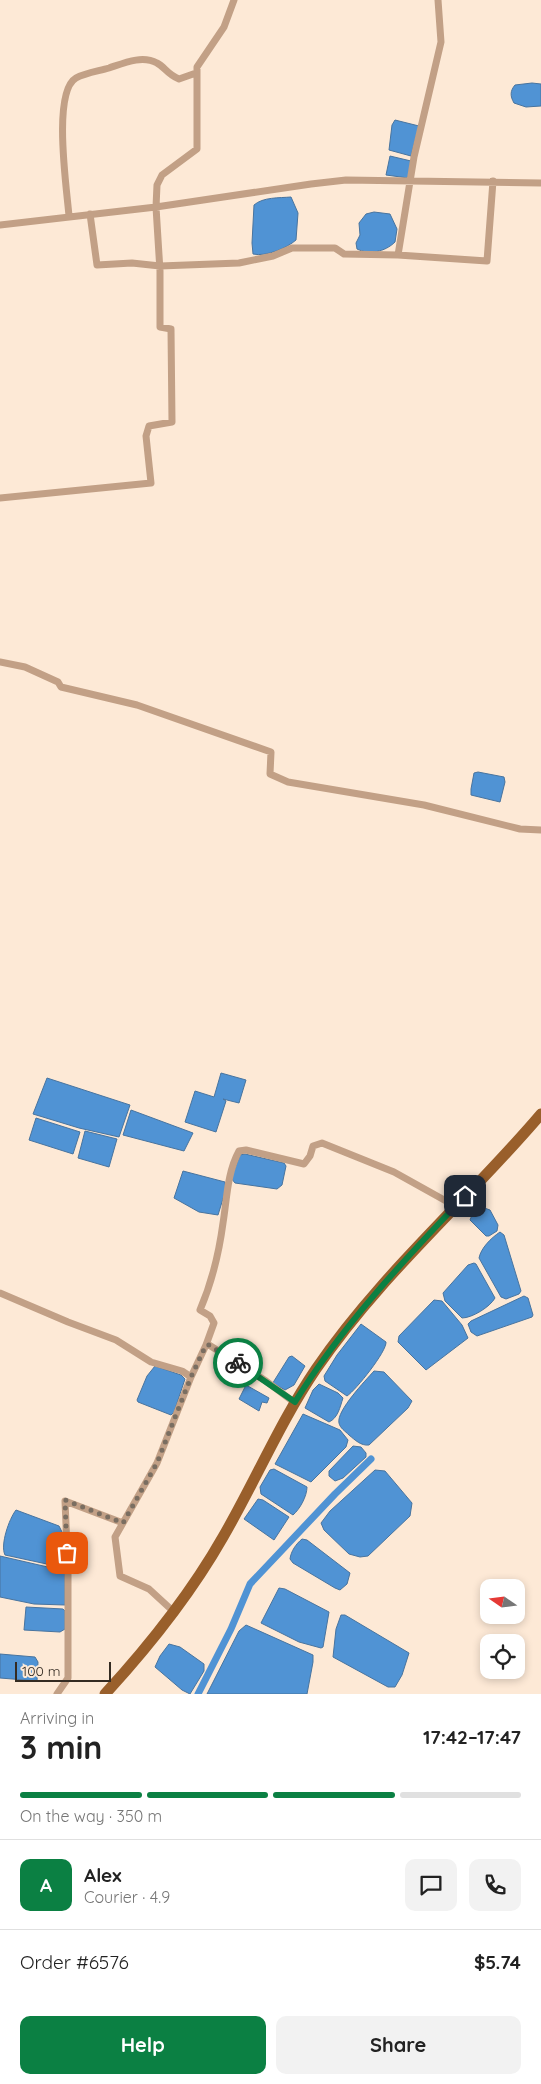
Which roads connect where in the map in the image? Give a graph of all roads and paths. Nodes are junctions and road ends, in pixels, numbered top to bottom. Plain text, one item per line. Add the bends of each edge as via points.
1 (234, 0) edge
2 (438, 0) edge
3 (196, 73) junction
4 (410, 180) junction
5 (493, 181) junction
6 (541, 183) edge
7 (156, 206) junction
8 (90, 214) junction
9 (68, 216) junction
10 (0, 225) edge
11 (398, 255) junction
12 (160, 266) junction
13 (0, 498) edge
14 (0, 662) edge
15 (541, 830) edge
16 (541, 1114) edge
17 (455, 1206) junction
18 (0, 1292) edge
19 (206, 1345) junction
20 (191, 1377) junction
21 (295, 1402) junction
22 (123, 1523) junction
23 (174, 1612) junction
24 (57, 1694) edge
25 (105, 1694) edge

1 - 3 street via 224,27
2 - 4 street via 441,42
3 - 7 street via 197,149 162,175 157,185
3 - 9 street via 179,79 158,63 144,60 75,78 66,90 61,125
4 - 5 street
4 - 7 street via 346,180
4 - 11 street
5 - 6 street
5 - 11 street via 487,261
7 - 8 street
7 - 12 street
8 - 9 street
8 - 12 street via 97,265 132,263
9 - 10 street
11 - 12 street via 344,254 335,248 292,248 273,256 239,263
12 - 13 street via 160,327 171,329 172,422 149,426 146,436 151,483
14 - 15 street via 25,667 58,682 61,687 137,705 271,752 270,774 288,782 424,805 520,829
16 - 17 main road
17 - 19 street via 394,1172 322,1143 313,1146 304,1164 239,1151 231,1166 223,1225 211,1279 200,1310 214,1323
17 - 21 main road via 356,1316
18 - 20 street via 116,1340 151,1362
19 - 20 street
19 - 21 street
20 - 22 street via 157,1463
21 - 23 main road via 222,1538
22 - 23 street via 115,1537 120,1576 149,1589
22 - 24 street via 65,1500 68,1678
23 - 25 main road

